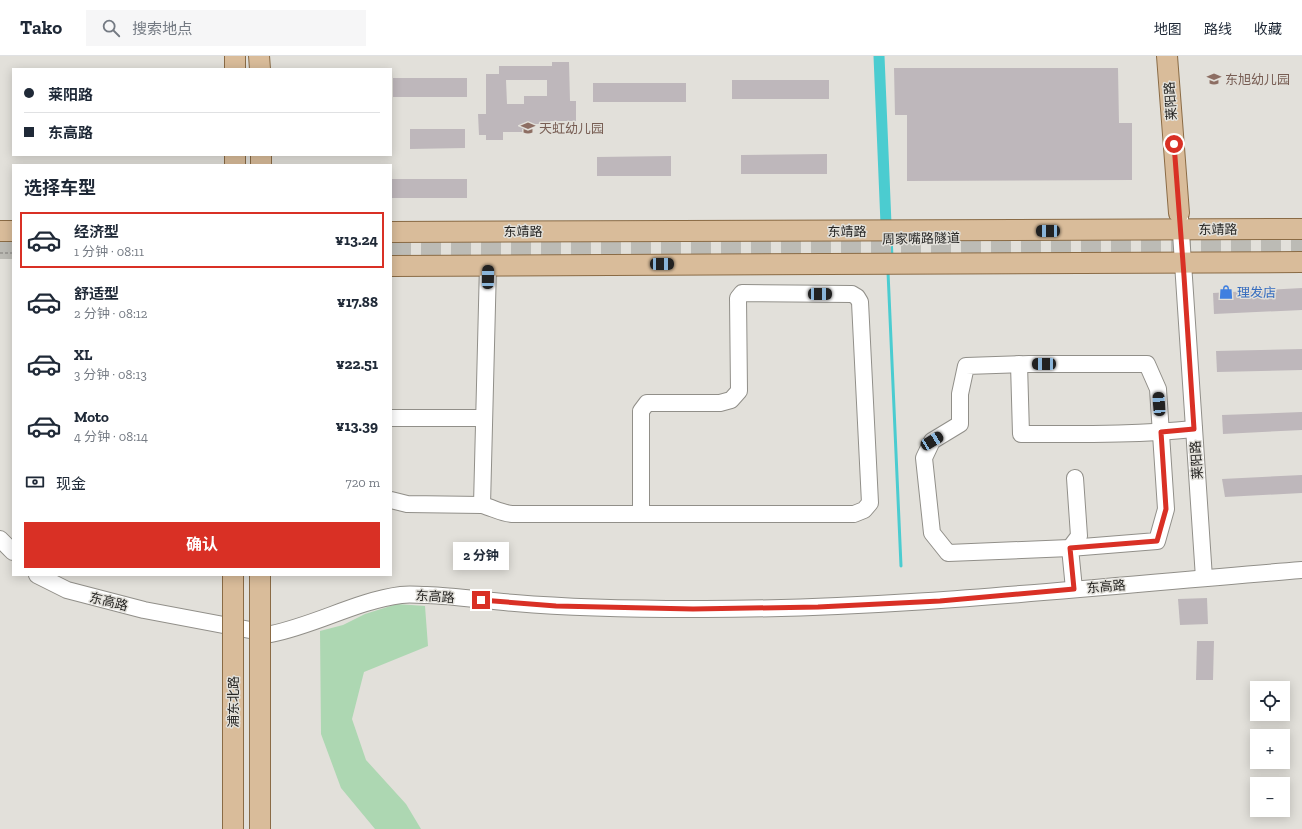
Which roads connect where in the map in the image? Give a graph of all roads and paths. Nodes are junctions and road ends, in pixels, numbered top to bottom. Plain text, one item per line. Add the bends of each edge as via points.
1 (235, 56) edge
2 (259, 56) edge
3 (1167, 56) edge
4 (235, 68) edge
5 (260, 68) edge
6 (1180, 222) junction
7 (1156, 230) junction
8 (1302, 230) edge
9 (0, 231) edge
10 (12, 231) edge
11 (392, 232) edge
12 (567, 240) dead end
13 (0, 243) edge
14 (12, 243) edge
15 (0, 253) edge
16 (12, 253) edge
17 (1302, 262) edge
18 (1183, 263) junction
19 (488, 265) junction
20 (392, 266) edge
21 (1019, 364) junction
22 (392, 418) edge
23 (484, 418) junction
24 (1194, 429) junction
25 (1161, 432) junction
26 (1075, 478) dead end
27 (392, 500) edge
28 (482, 505) junction
29 (641, 514) junction
30 (0, 539) edge
31 (1070, 548) junction
32 (12, 551) edge
33 (1302, 570) edge
34 (39, 576) edge
35 (233, 576) edge
36 (260, 576) edge
37 (1204, 578) junction
38 (1074, 589) junction
39 (233, 829) edge
40 (260, 829) edge

1 - 4 main road
2 - 5 main road
3 - 6 main road, 莱阳路
6 - 7 main road, 东靖路
6 - 8 main road, 东靖路
6 - 18 street, 莱阳路
7 - 11 main road, 东靖路
7 - 12 main road, 周家嘴路隧道 via 903,238
9 - 10 main road
13 - 14 main road
15 - 16 path
17 - 18 main road
18 - 19 main road
18 - 24 street, 莱阳路
19 - 20 main road
19 - 23 street
21 - 25 street via 1147,364 1158,389
21 - 25 street via 1021,434
21 - 31 street via 966,366 960,394 960,424 932,441 924,458 932,534 948,553
22 - 23 street
23 - 28 street
24 - 25 street
24 - 37 street, 莱阳路
25 - 31 street via 1166,509 1157,541
26 - 31 street via 1079,536
27 - 28 street via 407,504
28 - 29 street via 512,514
29 - 29 street via 854,514 864,510 870,503 860,302 857,297 852,294 742,294 738,298 739,391 731,400 720,403 647,402 641,411
30 - 32 street
31 - 38 street
33 - 37 street, 东高路
34 - 38 street, 东高路 via 67,590 136,608 271,634 291,630 378,599 404,594 556,606 708,609 904,603
35 - 39 main road, 浦东北路, bridge
36 - 40 main road, bridge
37 - 38 street, 东高路

